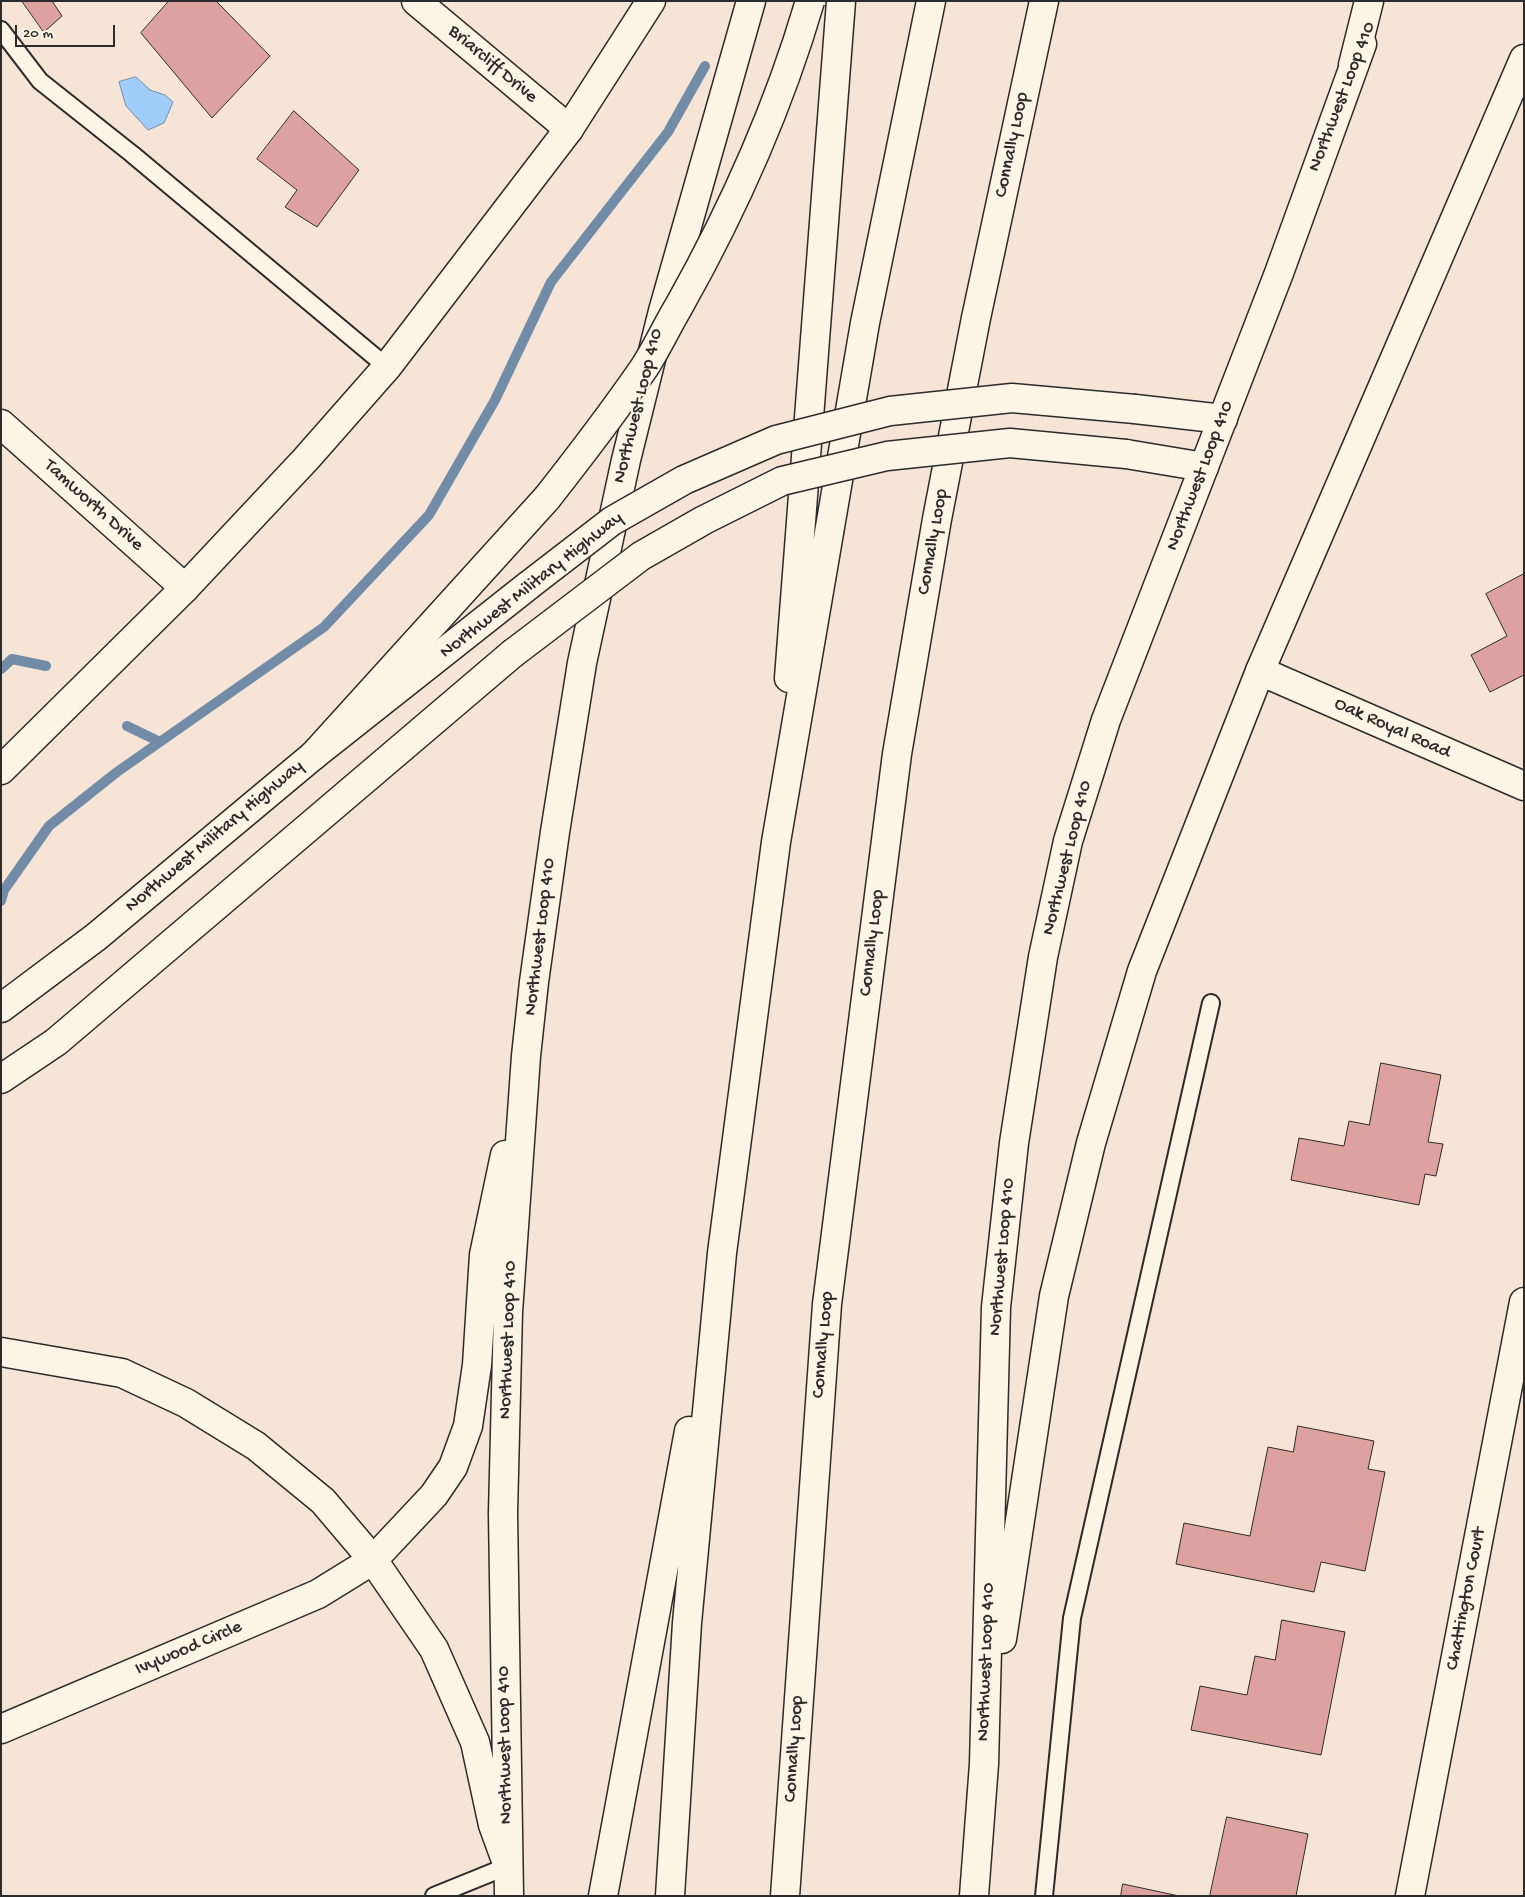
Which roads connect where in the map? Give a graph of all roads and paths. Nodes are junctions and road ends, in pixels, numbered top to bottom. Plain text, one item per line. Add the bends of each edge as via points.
1 (416, 1) edge
2 (651, 1) edge
3 (751, 1) edge
4 (810, 1) edge
5 (841, 1) edge
6 (931, 1) edge
7 (1044, 1) edge
8 (1369, 1) edge
9 (1380, 1) edge
10 (1, 30) edge
11 (1524, 59) edge
12 (1353, 65) junction
13 (569, 129) junction
14 (387, 367) junction
15 (1223, 420) junction
16 (1, 424) edge
17 (1204, 467) junction
18 (185, 588) junction
19 (1260, 671) junction
20 (314, 756) junction
21 (1, 770) edge
22 (1524, 786) edge
23 (776, 842) junction
24 (1211, 1003) dead end
25 (1, 1008) edge
26 (526, 1056) junction
27 (1, 1079) edge
28 (722, 1253) junction
29 (1524, 1302) edge
30 (1, 1352) edge
31 (373, 1560) junction
32 (1, 1730) edge
33 (984, 1764) junction
34 (508, 1866) junction
35 (434, 1896) edge
36 (509, 1896) edge
37 (603, 1896) edge
38 (670, 1896) edge
39 (785, 1896) edge
40 (974, 1896) edge
41 (1044, 1896) edge
42 (1410, 1896) edge

1 - 13 main road, Briarcliff Drive
2 - 13 main road
3 - 26 main road, Northwest Loop 410 via 662,311 582,663 555,832
4 - 20 main road, bridge via 796,48 748,170 703,264 644,367 596,436 546,498
5 - 23 main road
6 - 23 main road via 865,323
7 - 39 main road, Connally Loop via 976,318 897,754 827,1304
8 - 12 main road
9 - 12 main road, Northwest Loop 410
10 - 14 lane via 40,81
11 - 19 main road, Northwest Loop 410
12 - 15 main road, Northwest Loop 410
13 - 14 main road
14 - 18 main road
15 - 17 main road, Northwest Loop 410
15 - 20 main road, Northwest Military Highway, bridge via 1012,398 890,411 776,440 684,480 620,516
16 - 18 main road, Tamworth Drive
17 - 27 main road, bridge via 1126,454 1010,443 887,456 782,481 704,520 641,556 512,654 56,1042
17 - 33 main road, Northwest Loop 410 via 1106,720 1068,841 1043,957 1014,1143 996,1307
18 - 21 main road
19 - 22 main road, Oak Royal Road
19 - 33 main road, Northwest Loop 410 via 1142,971 1091,1143 1054,1296
20 - 25 main road, Northwest Military Highway via 96,937
23 - 28 main road
24 - 41 lane via 1072,1618
26 - 31 main road, Ivywood Circle via 484,1255 477,1365 468,1426 453,1467 434,1495
26 - 34 main road, Northwest Loop 410 via 508,1312 504,1494
28 - 37 main road
28 - 38 main road via 687,1623
29 - 42 main road, Chattington Court
30 - 31 main road via 122,1372 186,1402 256,1446 323,1501
31 - 32 main road, Ivywood Circle via 318,1594
31 - 34 main road via 438,1658 474,1742 493,1825
33 - 40 main road, Northwest Loop 410
34 - 35 lane
34 - 36 main road, Northwest Loop 410

